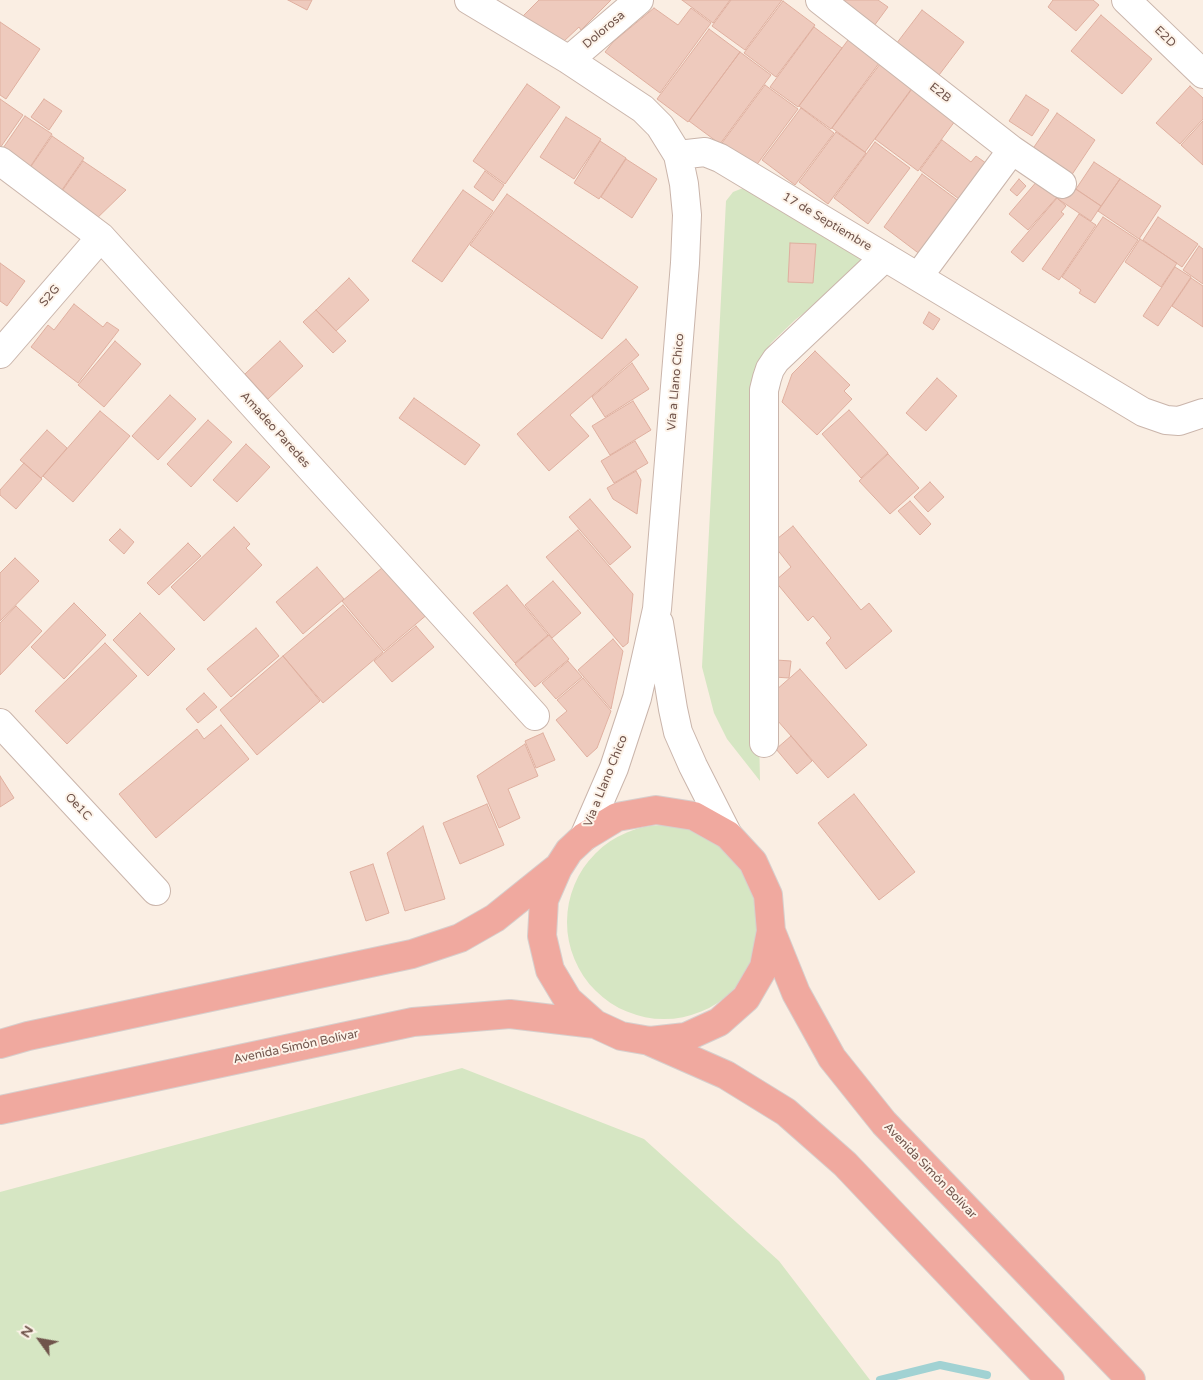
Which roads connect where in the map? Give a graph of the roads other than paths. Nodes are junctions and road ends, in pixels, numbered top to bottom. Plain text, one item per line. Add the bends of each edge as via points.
1 (469, 0) edge
2 (639, 0) edge
3 (820, 0) edge
4 (1126, 0) edge
5 (569, 60) junction
6 (1203, 74) edge
7 (1012, 150) junction
8 (678, 156) junction
9 (0, 161) edge
10 (1062, 184) dead end
11 (100, 237) junction
12 (885, 257) junction
13 (918, 277) junction
14 (0, 354) edge
15 (1203, 414) edge
16 (657, 609) junction
17 (535, 716) dead end
18 (0, 723) edge
19 (764, 742) dead end
20 (728, 835) junction
21 (584, 837) junction
22 (558, 868) junction
23 (156, 891) dead end
24 (771, 931) junction
25 (595, 1024) junction
26 (650, 1041) junction
27 (0, 1044) edge
28 (0, 1110) edge
29 (1050, 1380) edge
30 (1130, 1380) edge

1 - 5 street
2 - 5 street, Dolorosa
3 - 7 street, E2B
4 - 6 street, E2D
5 - 8 street via 643,109 660,126
7 - 10 street, E2B
7 - 13 street
8 - 12 street, 17 de Septiembre via 705,152 714,155
8 - 16 street, Vía a Llano Chico via 687,215
9 - 11 street, Amadeo Paredes
11 - 14 street, S2G
11 - 17 street, Amadeo Paredes
12 - 13 street, 17 de Septiembre
12 - 19 street via 776,360 764,390
13 - 15 street, 17 de Septiembre via 1143,412 1166,420
16 - 20 street, Vía a Llano Chico via 678,732
16 - 21 street, Vía a Llano Chico via 637,698 614,768
18 - 23 street, Oe1C
20 - 21 highway via 694,816 656,810 617,817
20 - 24 highway via 753,862 768,895
21 - 22 highway
22 - 25 highway via 544,900 542,936 550,970 568,1000
22 - 27 highway via 495,918 460,938 412,954
24 - 26 highway via 764,967 746,998 719,1022 703,1030 686,1037
24 - 30 highway, Avenida Simón Bolívar via 796,993 832,1058 884,1123
25 - 26 highway via 621,1036
25 - 28 highway, Avenida Simón Bolívar via 510,1014 413,1022
26 - 29 highway via 726,1075 786,1112 845,1164

